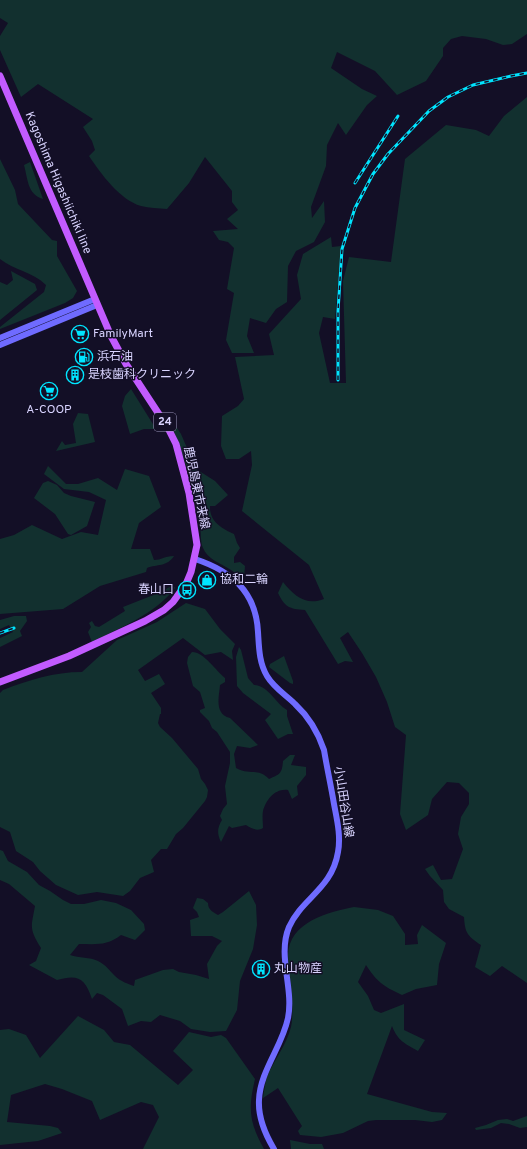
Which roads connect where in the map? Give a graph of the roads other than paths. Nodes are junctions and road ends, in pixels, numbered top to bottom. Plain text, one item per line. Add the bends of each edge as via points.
1 (0, 76) edge
2 (96, 302) junction
3 (0, 338) edge
4 (0, 345) edge
5 (195, 559) junction
6 (0, 682) edge
7 (274, 1149) edge

1 - 2 main road, Kagoshima Higashiichiki line / 24
2 - 3 main road
2 - 4 main road
2 - 5 main road, 鹿児島東市来線 / 24 via 126,364 176,444 194,522 197,545
5 - 6 main road, 鹿児島東市来線 / 24 via 186,584 164,610 69,656
5 - 7 main road, 小山田谷山線 via 232,578 253,604 260,660 266,674 303,712 320,738 339,831 338,852 332,872 293,920 286,938 288,1017 281,1040 263,1077 259,1101 263,1127

